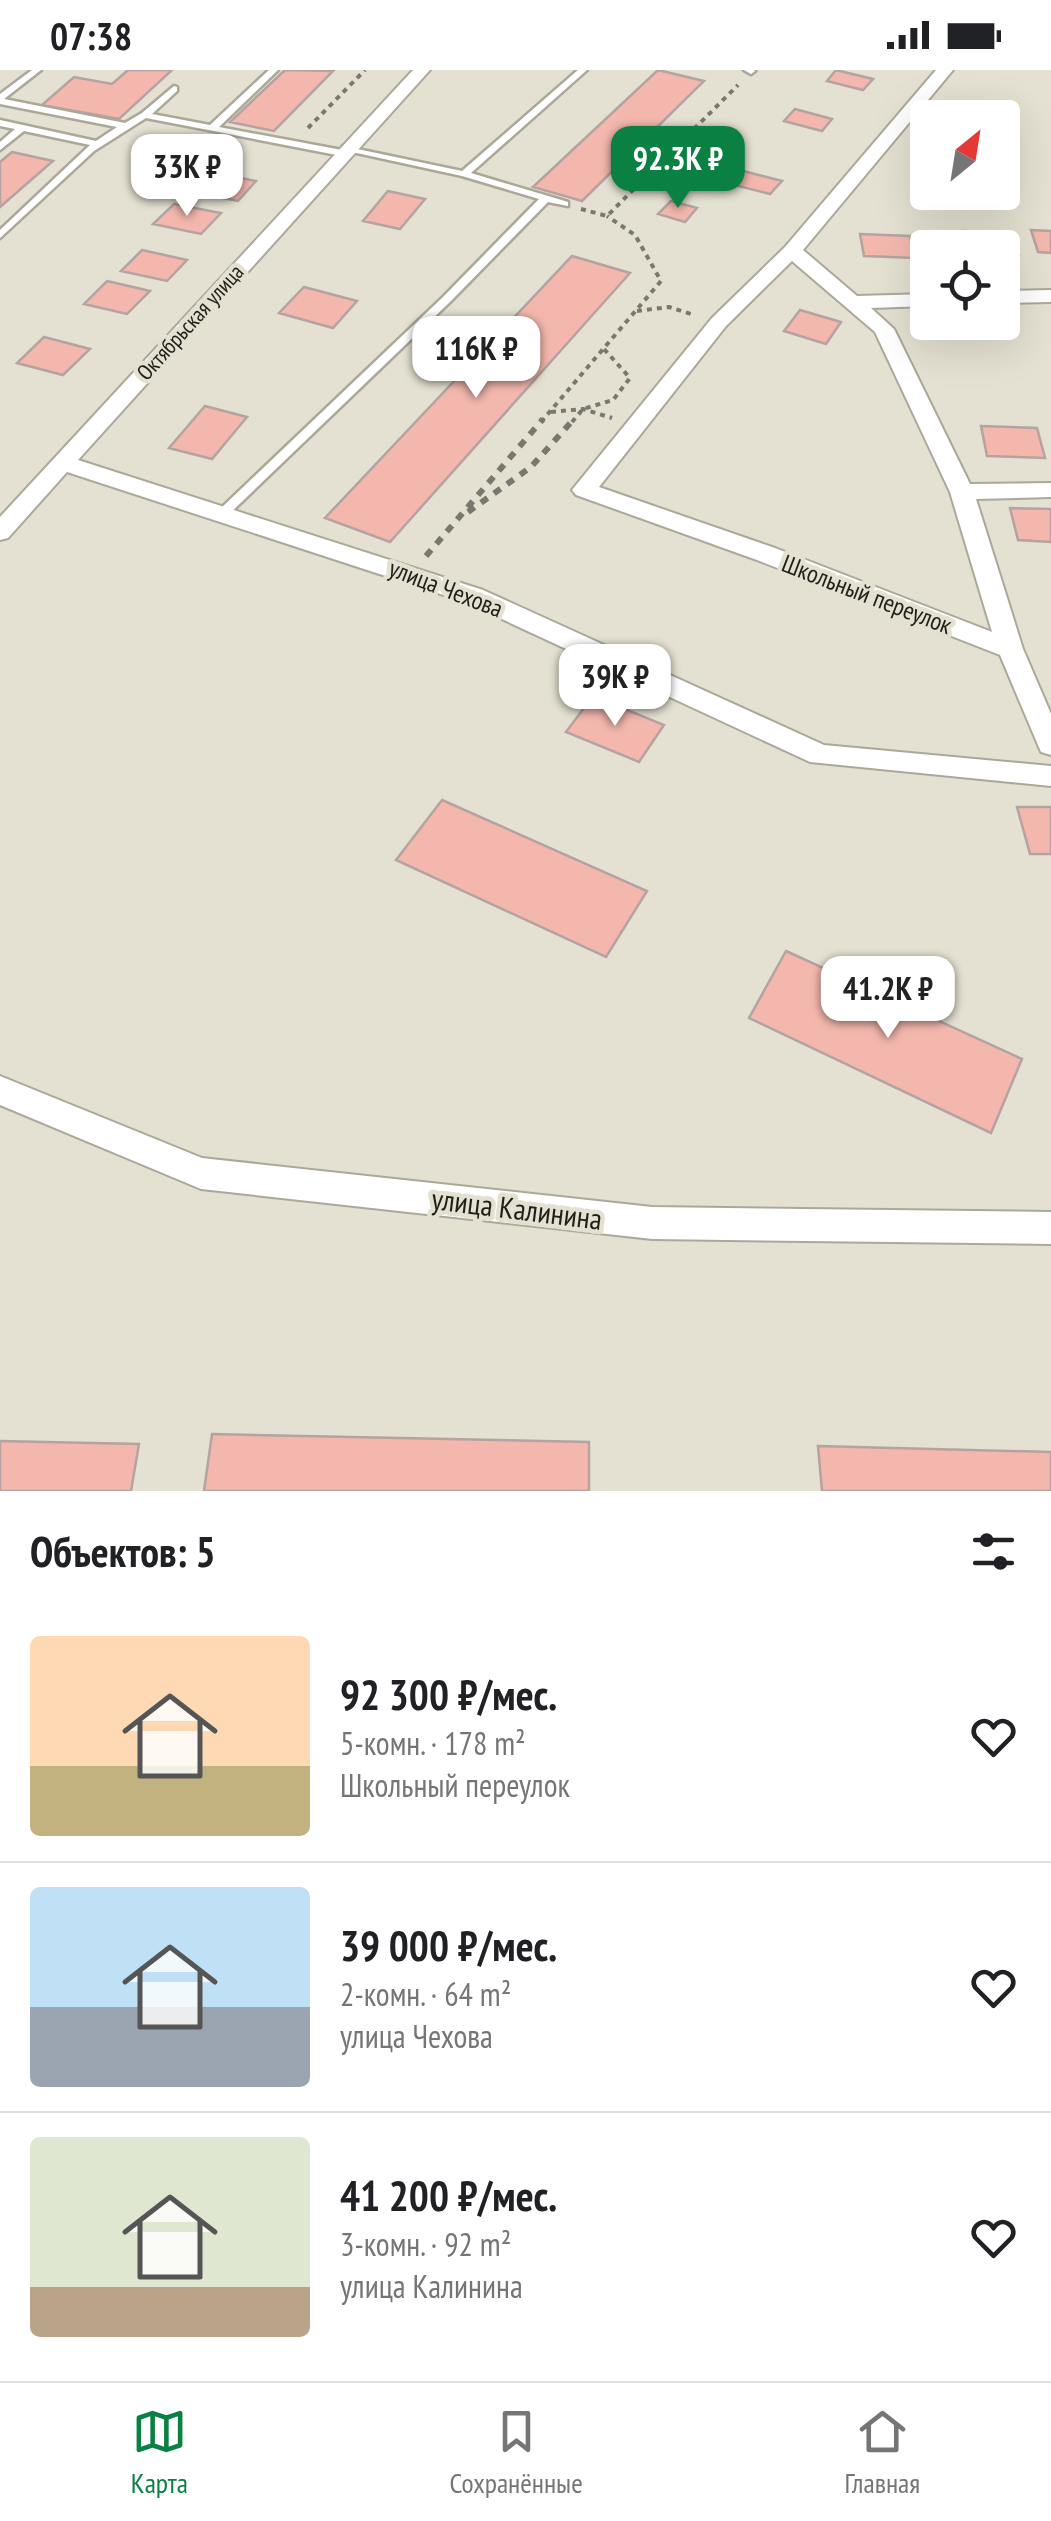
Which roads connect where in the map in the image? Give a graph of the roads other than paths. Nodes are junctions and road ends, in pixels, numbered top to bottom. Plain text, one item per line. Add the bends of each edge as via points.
1 (36, 70) edge
2 (274, 70) edge
3 (422, 70) edge
4 (584, 70) edge
5 (945, 70) edge
6 (174, 89) dead end
7 (0, 100) edge
8 (146, 115) junction
9 (0, 123) edge
10 (126, 126) junction
11 (22, 128) junction
12 (212, 128) junction
13 (93, 143) junction
14 (0, 147) edge
15 (344, 151) junction
16 (464, 174) junction
17 (546, 198) junction
18 (566, 204) road end
19 (0, 235) edge
20 (792, 251) junction
21 (1051, 296) edge
22 (1020, 297) edge
23 (910, 300) edge
24 (852, 302) junction
25 (64, 463) junction
26 (1051, 490) edge
27 (962, 492) junction
28 (222, 514) junction
29 (0, 532) edge
30 (1010, 649) junction
31 (1051, 745) edge
32 (1051, 776) edge
33 (0, 1090) edge
34 (1051, 1228) edge

1 - 7 lane
2 - 12 lane
3 - 15 street, Октябрьская улица
4 - 16 lane
5 - 20 street, Школьный переулок
6 - 8 lane
7 - 10 lane
8 - 10 lane
8 - 12 lane
9 - 11 lane
10 - 13 lane
11 - 13 lane
11 - 14 lane
12 - 15 lane
13 - 19 lane
15 - 16 lane
15 - 25 street, Октябрьская улица
16 - 17 lane
17 - 18 lane
17 - 28 lane
20 - 24 street
20 - 30 street, Школьный переулок via 718,322 584,490
21 - 22 street
23 - 24 street
24 - 27 street via 884,328
25 - 28 street, улица Чехова
25 - 29 street, Октябрьская улица
26 - 27 street
27 - 30 street
28 - 32 street, улица Чехова via 474,596 820,755
30 - 31 street
33 - 34 street, улица Калинина via 201,1173 652,1224

